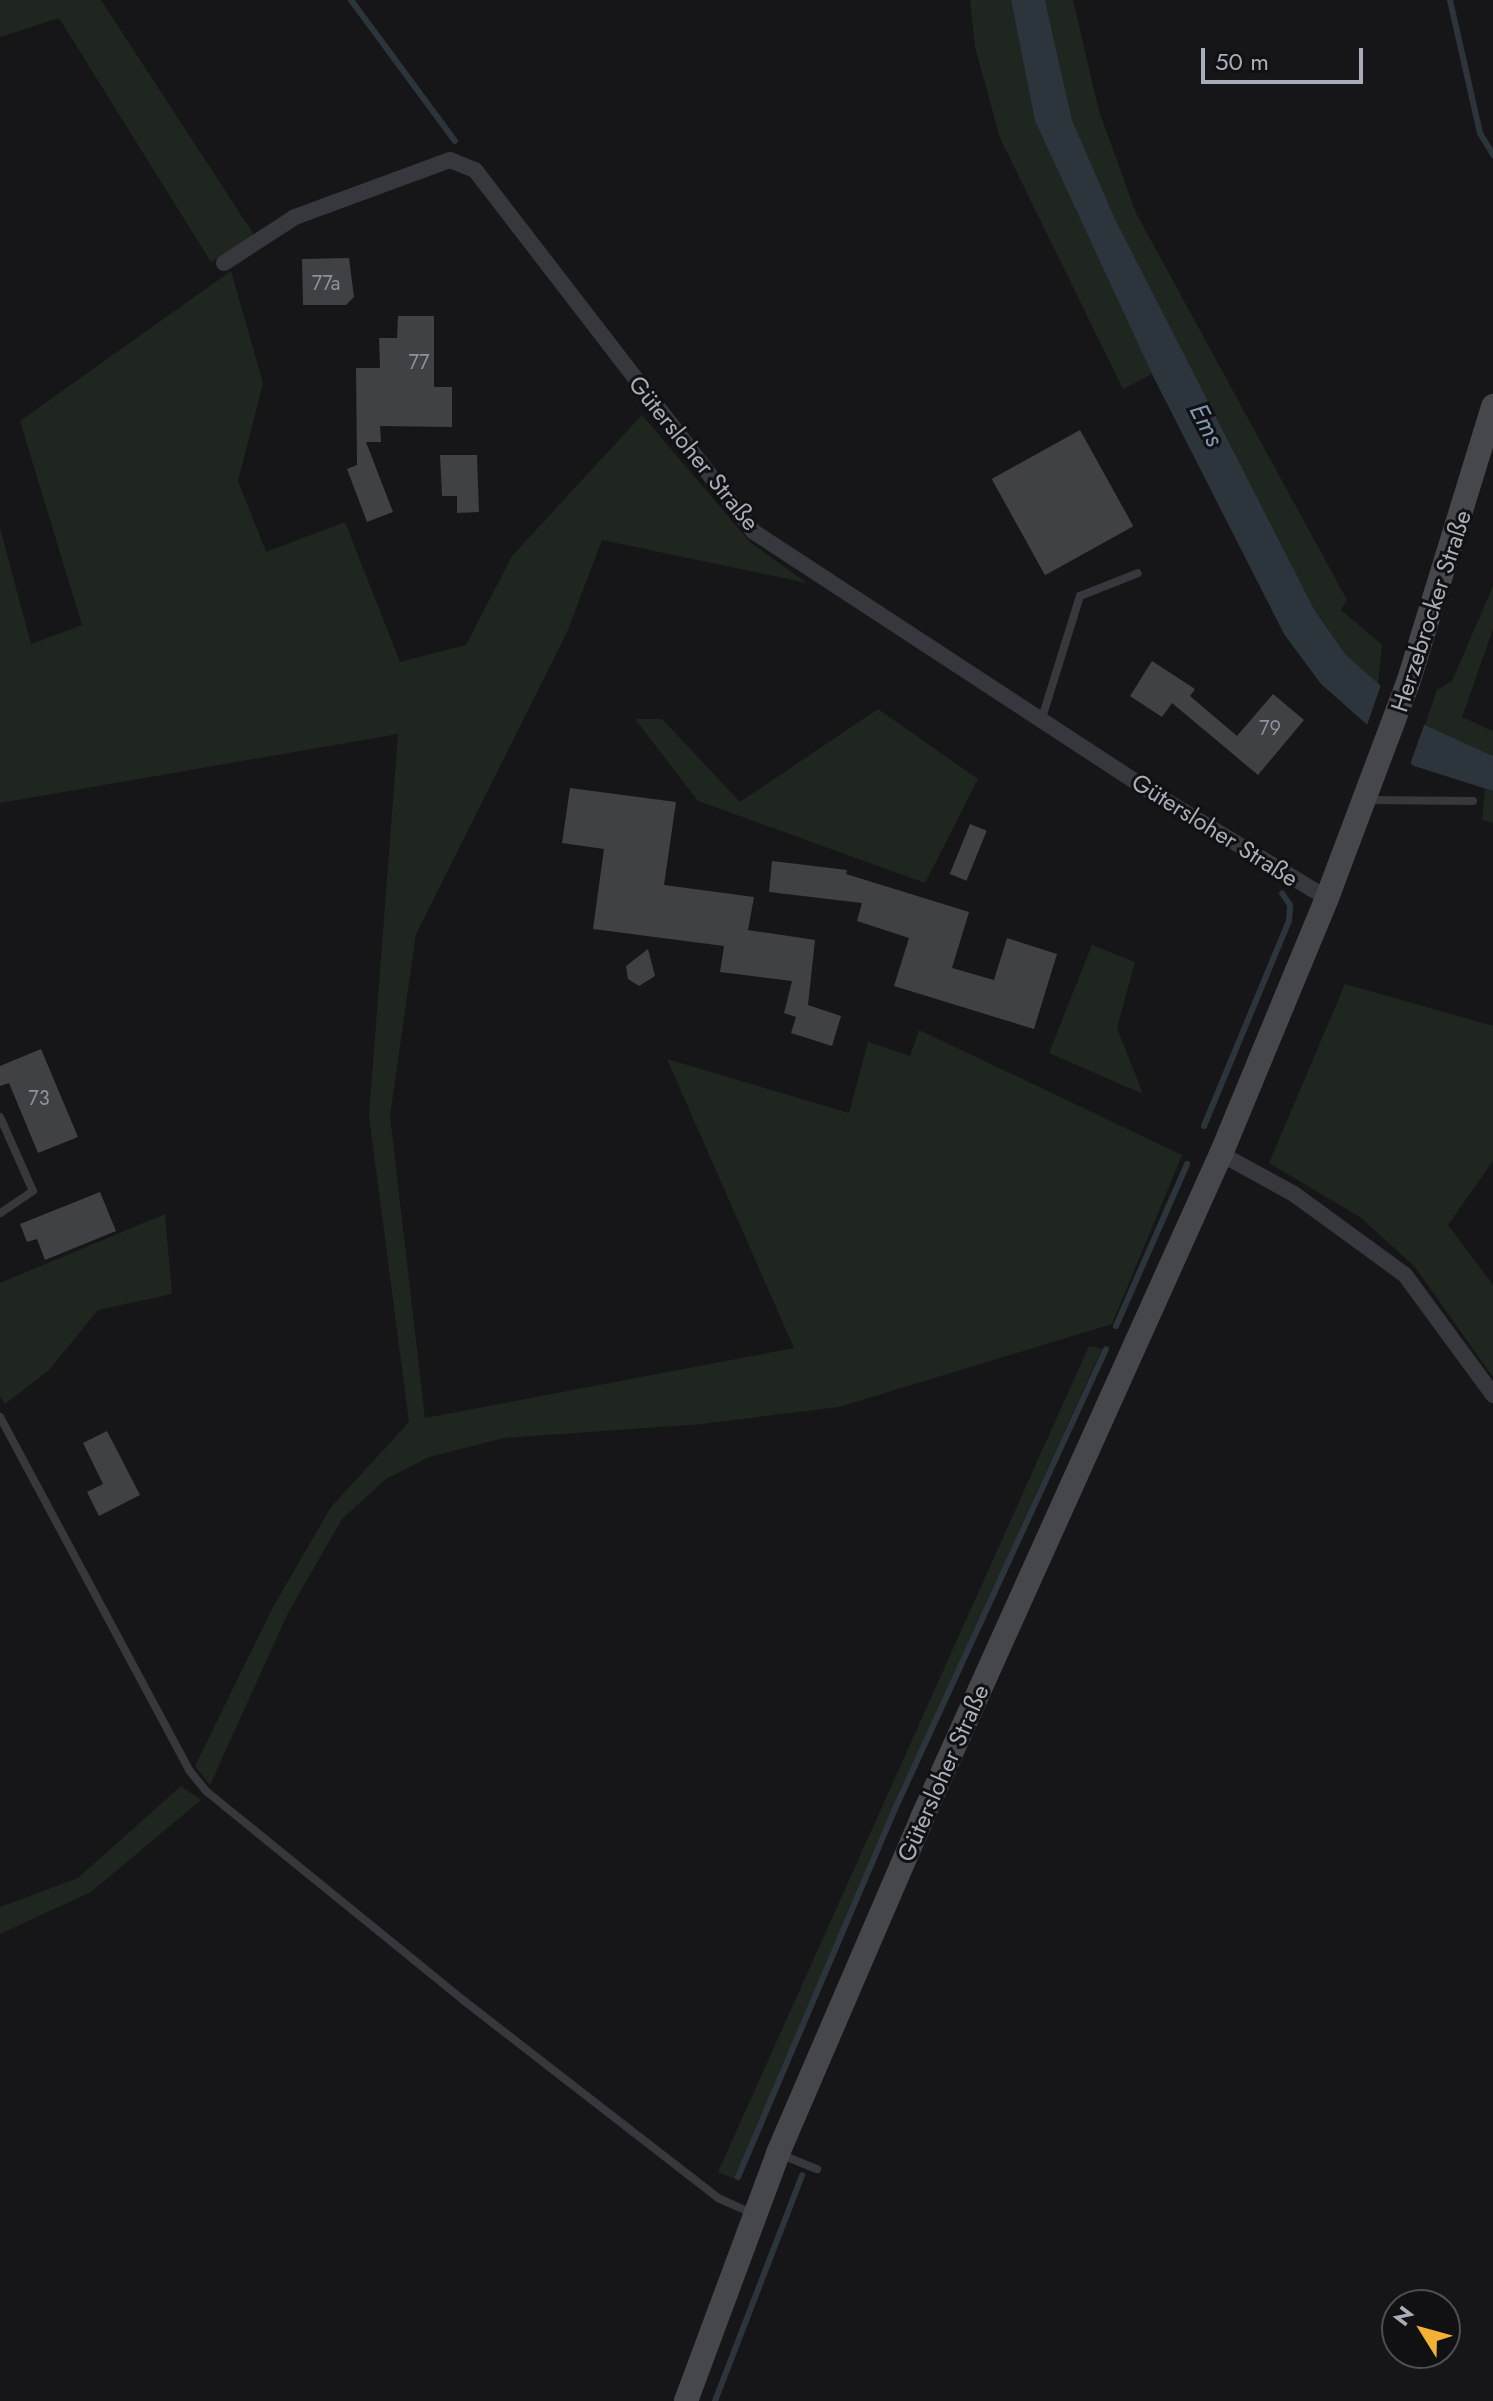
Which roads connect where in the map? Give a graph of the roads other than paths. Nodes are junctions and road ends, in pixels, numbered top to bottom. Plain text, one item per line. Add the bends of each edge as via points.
1 (224, 263) dead end
2 (1493, 406) edge
3 (1138, 573) dead end
4 (1042, 718) junction
5 (1378, 769) joint
6 (1365, 800) junction
7 (1473, 801) dead end
8 (1327, 898) junction
9 (0, 1117) edge
10 (1221, 1154) junction
11 (0, 1213) edge
12 (1493, 1395) edge
13 (0, 1417) edge
14 (778, 2153) junction
15 (817, 2169) dead end
16 (752, 2213) junction
17 (686, 2401) edge

1 - 4 street, Gütersloher Straße via 295,217 450,160 475,170 754,532
2 - 5 main road, Herzebrocker Straße via 1433,610
3 - 4 lane via 1080,596
4 - 8 street, Gütersloher Straße
5 - 6 main road, Gütersloher Straße
6 - 7 lane
6 - 8 main road, Gütersloher Straße
8 - 10 main road, Gütersloher Straße
9 - 11 lane via 33,1191
10 - 12 street via 1294,1194 1405,1275
10 - 14 main road, Gütersloher Straße via 922,1818
13 - 16 lane via 189,1770 206,1791 718,2198
14 - 15 lane
14 - 16 main road, Gütersloher Straße
16 - 17 main road, Gütersloher Straße

